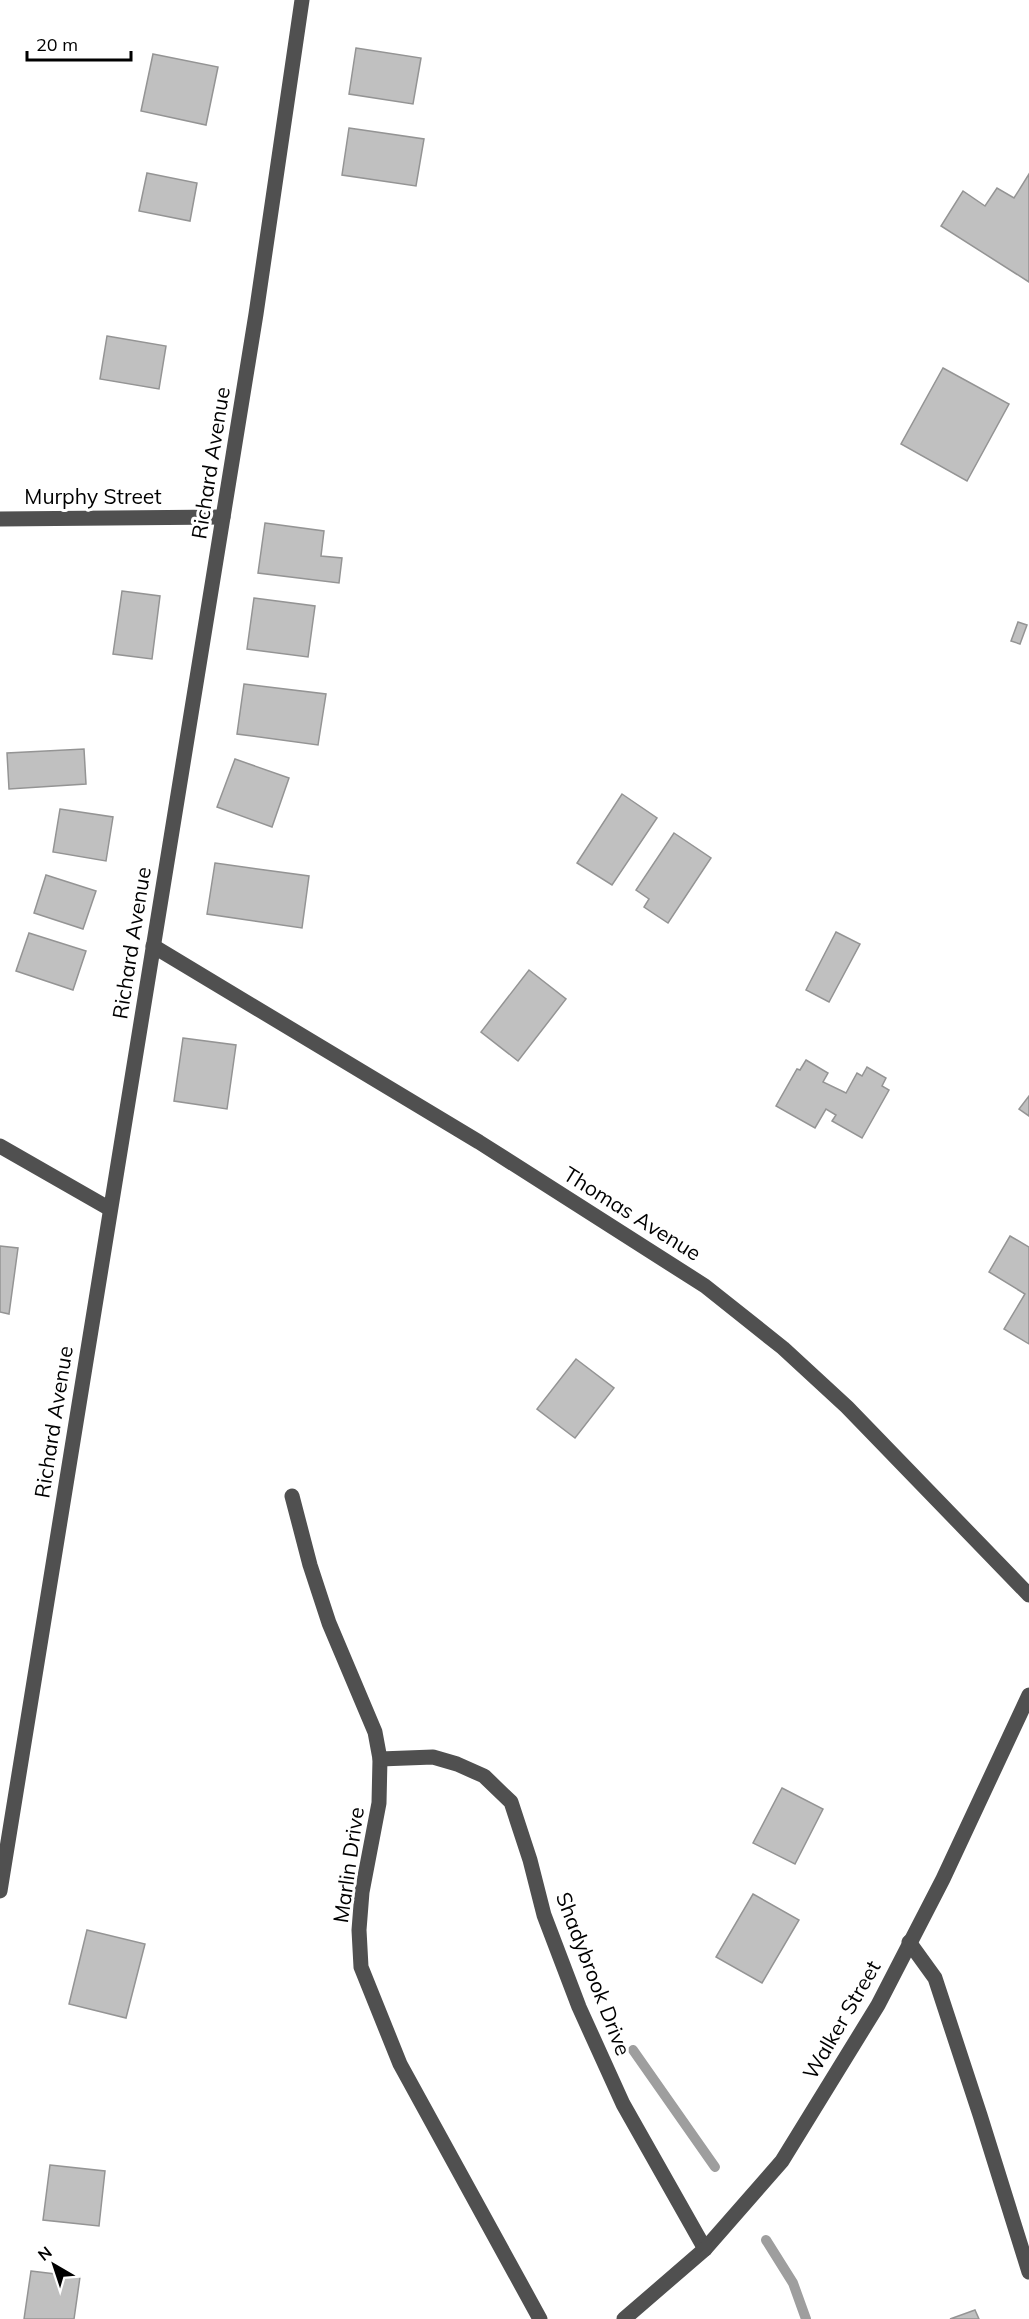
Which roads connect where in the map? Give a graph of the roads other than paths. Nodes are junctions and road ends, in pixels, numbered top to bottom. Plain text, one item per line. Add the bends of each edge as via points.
1 (303, 0) edge
2 (223, 517) junction
3 (0, 519) edge
4 (153, 946) junction
5 (0, 1146) edge
6 (110, 1209) junction
7 (292, 1496) dead end
8 (1029, 1595) edge
9 (1029, 1695) edge
10 (380, 1760) junction
11 (4, 1844) edge
12 (0, 1891) edge
13 (909, 1942) junction
14 (705, 2249) junction
15 (1029, 2272) edge
16 (540, 2319) edge
17 (624, 2319) edge

1 - 2 street, Richard Avenue
2 - 3 street, Murphy Street
2 - 4 street, Richard Avenue
4 - 6 street, Richard Avenue
4 - 8 street, Thomas Avenue via 479,1142 705,1286 783,1348 847,1407
5 - 6 street
6 - 11 street, Richard Avenue
7 - 10 street, Marlin Drive via 319,1594 375,1732
9 - 13 street, Walker Street via 944,1878
10 - 14 street, Shadybrook Drive via 433,1757 457,1764 483,1776 511,1802 544,1915 579,2007 623,2104
10 - 16 street, Marlin Drive via 379,1803 362,1892 362,1967 400,2064
11 - 12 street, Richard Avenue
13 - 14 street, Walker Street via 878,2005 782,2161
13 - 15 street via 935,1978
14 - 17 street, Walker Street

